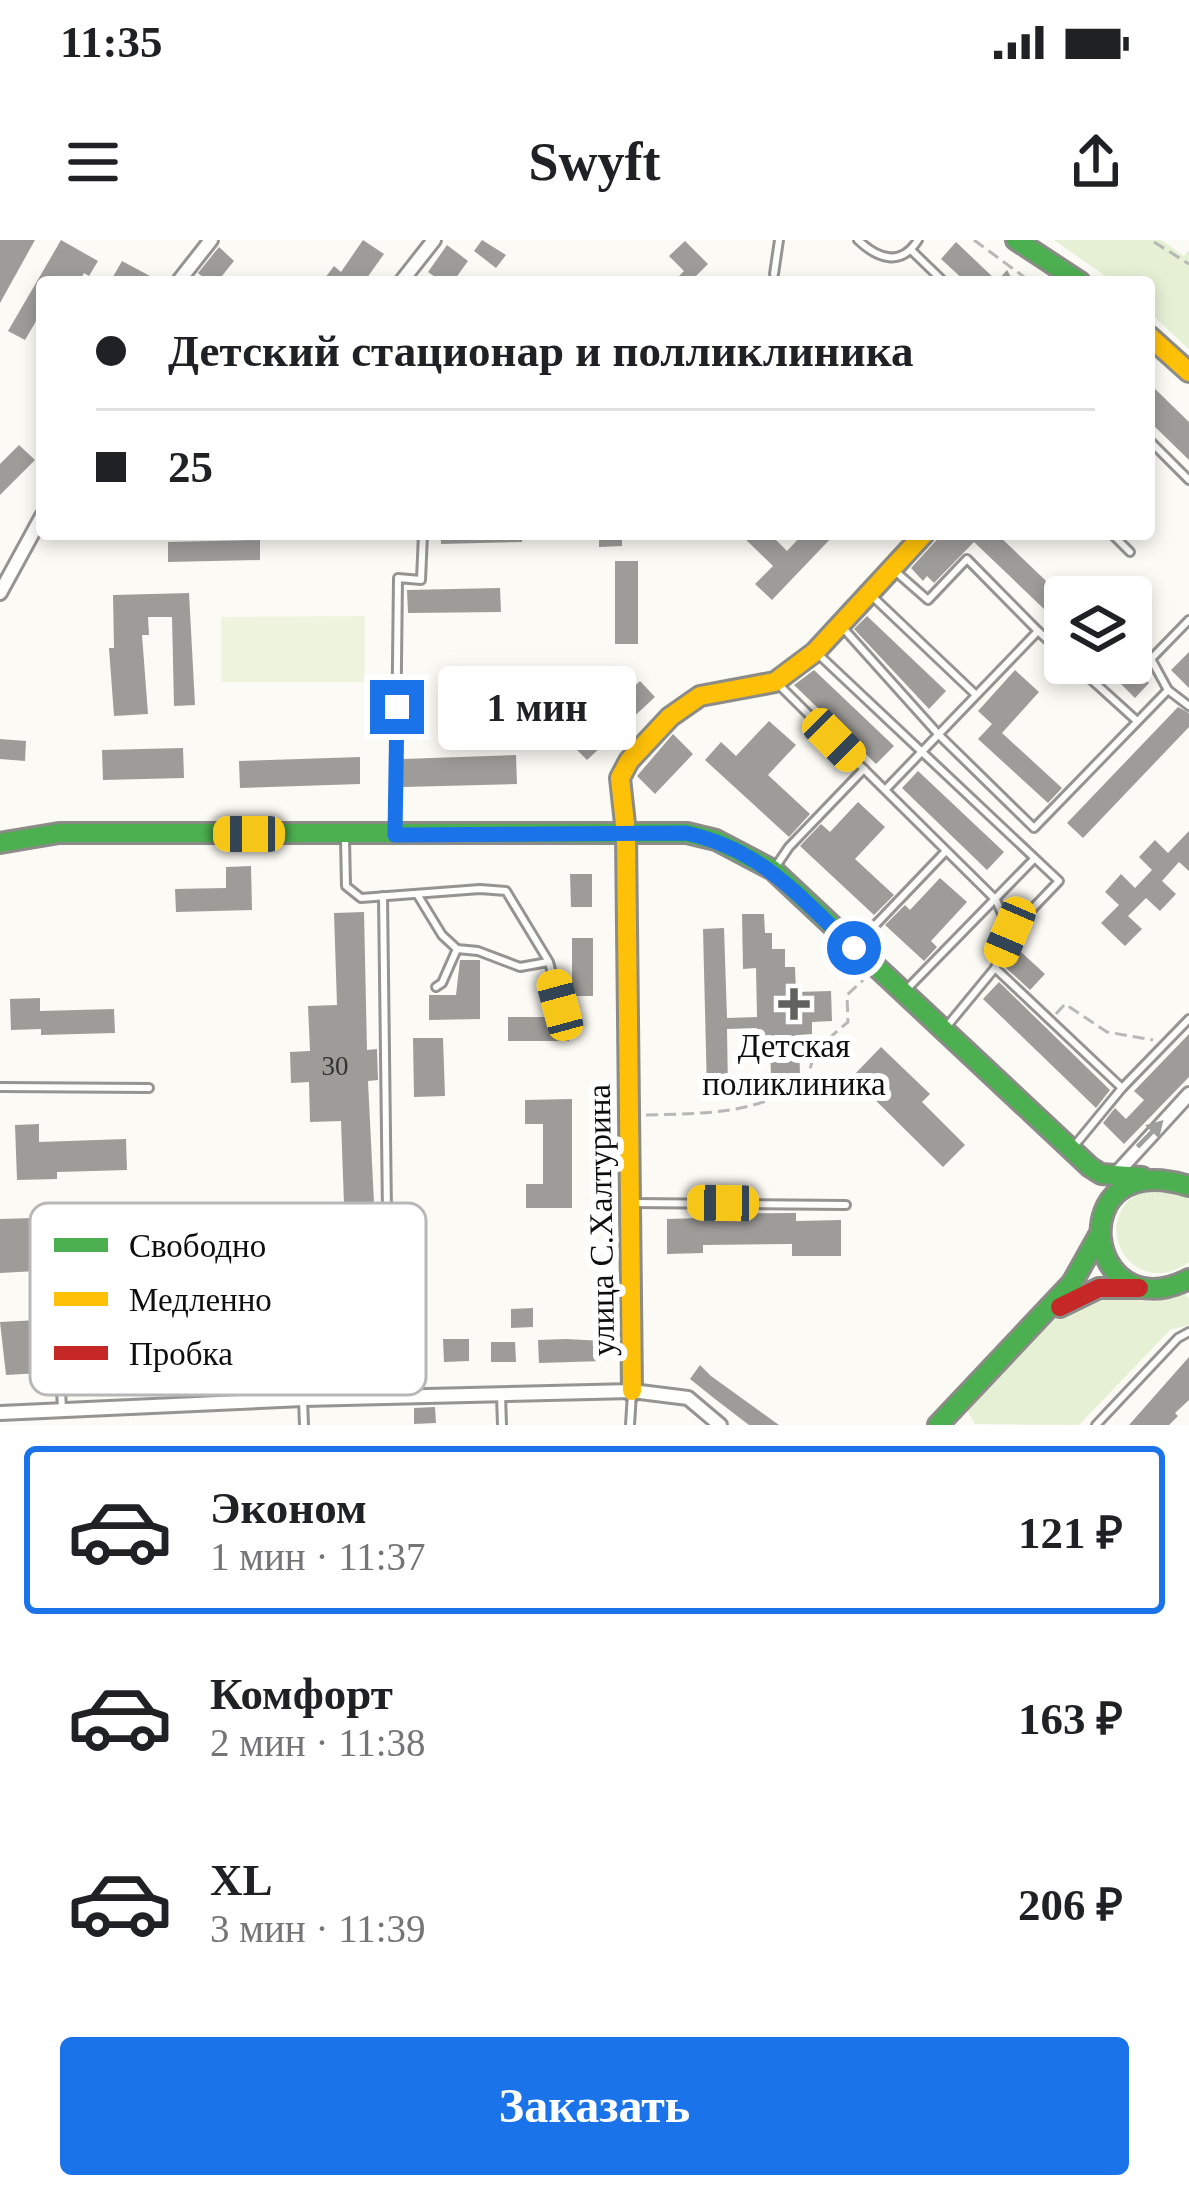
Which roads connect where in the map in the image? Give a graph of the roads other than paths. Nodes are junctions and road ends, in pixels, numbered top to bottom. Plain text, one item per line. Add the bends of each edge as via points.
1 (211, 240) edge
2 (434, 240) edge
3 (779, 240) edge
4 (859, 240) edge
5 (918, 240) edge
6 (1016, 240) edge
7 (911, 250) junction
8 (774, 274) dead end
9 (183, 276) edge
10 (405, 276) edge
11 (938, 276) edge
12 (1071, 276) edge
13 (1155, 341) edge
14 (1189, 372) edge
15 (1155, 446) edge
16 (1189, 480) edge
17 (36, 527) edge
18 (423, 540) edge
19 (918, 540) edge
20 (1118, 540) edge
21 (1130, 552) dead end
22 (892, 568) junction
23 (0, 593) edge
24 (869, 593) junction
25 (1189, 620) edge
26 (841, 625) junction
27 (1038, 631) junction
28 (1044, 637) edge
29 (815, 652) junction
30 (775, 682) junction
31 (1096, 684) edge
32 (1168, 689) junction
33 (975, 694) junction
34 (1189, 706) edge
35 (1137, 721) junction
36 (939, 735) junction
37 (922, 754) junction
38 (864, 770) junction
39 (886, 789) junction
40 (626, 832) junction
41 (345, 835) junction
42 (395, 835) junction
43 (0, 843) edge
44 (945, 853) junction
45 (1034, 859) junction
46 (773, 870) junction
47 (417, 894) junction
48 (382, 896) junction
49 (996, 900) junction
50 (1010, 932) junction
51 (854, 948) junction
52 (457, 950) junction
53 (549, 962) junction
54 (995, 968) junction
55 (436, 987) dead end
56 (903, 994) junction
57 (560, 1005) dead end
58 (1189, 1019) edge
59 (943, 1032) junction
60 (0, 1087) edge
61 (149, 1088) dead end
62 (1122, 1088) junction
63 (1189, 1094) edge
64 (1070, 1151) junction
65 (1114, 1176) junction
66 (1142, 1177) junction
67 (1185, 1181) edge
68 (387, 1203) edge
69 (631, 1204) junction
70 (846, 1205) dead end
71 (1103, 1213) junction
72 (1099, 1235) junction
73 (1188, 1281) edge
74 (1140, 1288) junction
75 (1189, 1332) edge
76 (1023, 1338) junction
77 (632, 1391) junction
78 (61, 1395) edge
79 (501, 1395) junction
80 (303, 1399) junction
81 (62, 1408) junction
82 (0, 1413) edge
83 (21, 1418) edge
84 (950, 1421) edge
85 (304, 1425) edge
86 (502, 1425) edge
87 (630, 1425) edge
88 (720, 1425) edge
89 (1096, 1425) edge

1 - 9 street
2 - 10 street
3 - 8 lane
4 - 7 lane via 875,256
5 - 7 lane
6 - 12 street
7 - 11 lane
13 - 14 street
15 - 16 lane
17 - 23 street
18 - 42 lane via 421,580 398,578
19 - 22 street
20 - 21 lane
22 - 24 street
22 - 27 lane via 928,600 967,559
24 - 26 street
24 - 33 lane
25 - 32 lane via 1151,659
26 - 29 street
26 - 36 lane
27 - 28 lane
27 - 33 lane
29 - 30 street
29 - 37 lane
30 - 38 lane
30 - 40 street, улица С.Халтурина via 700,696 670,717 620,778
31 - 35 lane
32 - 34 lane
32 - 35 lane
33 - 36 lane
35 - 36 lane via 1034,828
36 - 37 lane
37 - 39 lane
37 - 45 lane
38 - 39 lane
38 - 46 lane
39 - 44 lane
40 - 42 street
40 - 46 street via 716,840
40 - 69 street, улица С.Халтурина
41 - 42 street
41 - 43 street via 58,833
41 - 48 lane via 346,886 362,898
44 - 49 lane
44 - 51 lane
45 - 49 lane
45 - 50 lane via 1059,881
46 - 51 street
47 - 48 lane
47 - 52 lane
47 - 53 lane via 506,892
48 - 68 lane
49 - 50 lane
49 - 56 lane
50 - 54 lane
51 - 56 street
52 - 53 lane via 520,967
52 - 55 lane
53 - 57 lane
54 - 59 lane
54 - 62 lane
56 - 59 street
58 - 62 lane
59 - 64 street
60 - 61 lane
62 - 64 lane
65 -> 63 street
64 - 65 street
64 - 71 street via 1095,1181
65 - 66 street
66 - 67 street
66 - 71 street
69 - 70 lane
69 - 77 street, улица С.Халтурина
71 - 72 street
72 - 74 street via 1111,1268
72 - 76 street via 1072,1283
73 - 74 street
74 - 76 street via 1080,1295
75 - 89 lane
76 - 84 street
77 - 79 street
77 - 87 lane
77 - 88 street via 688,1398
78 - 81 lane
79 - 80 street
79 - 86 lane
80 - 81 street
80 - 85 lane
81 - 83 street
82 - 83 street

